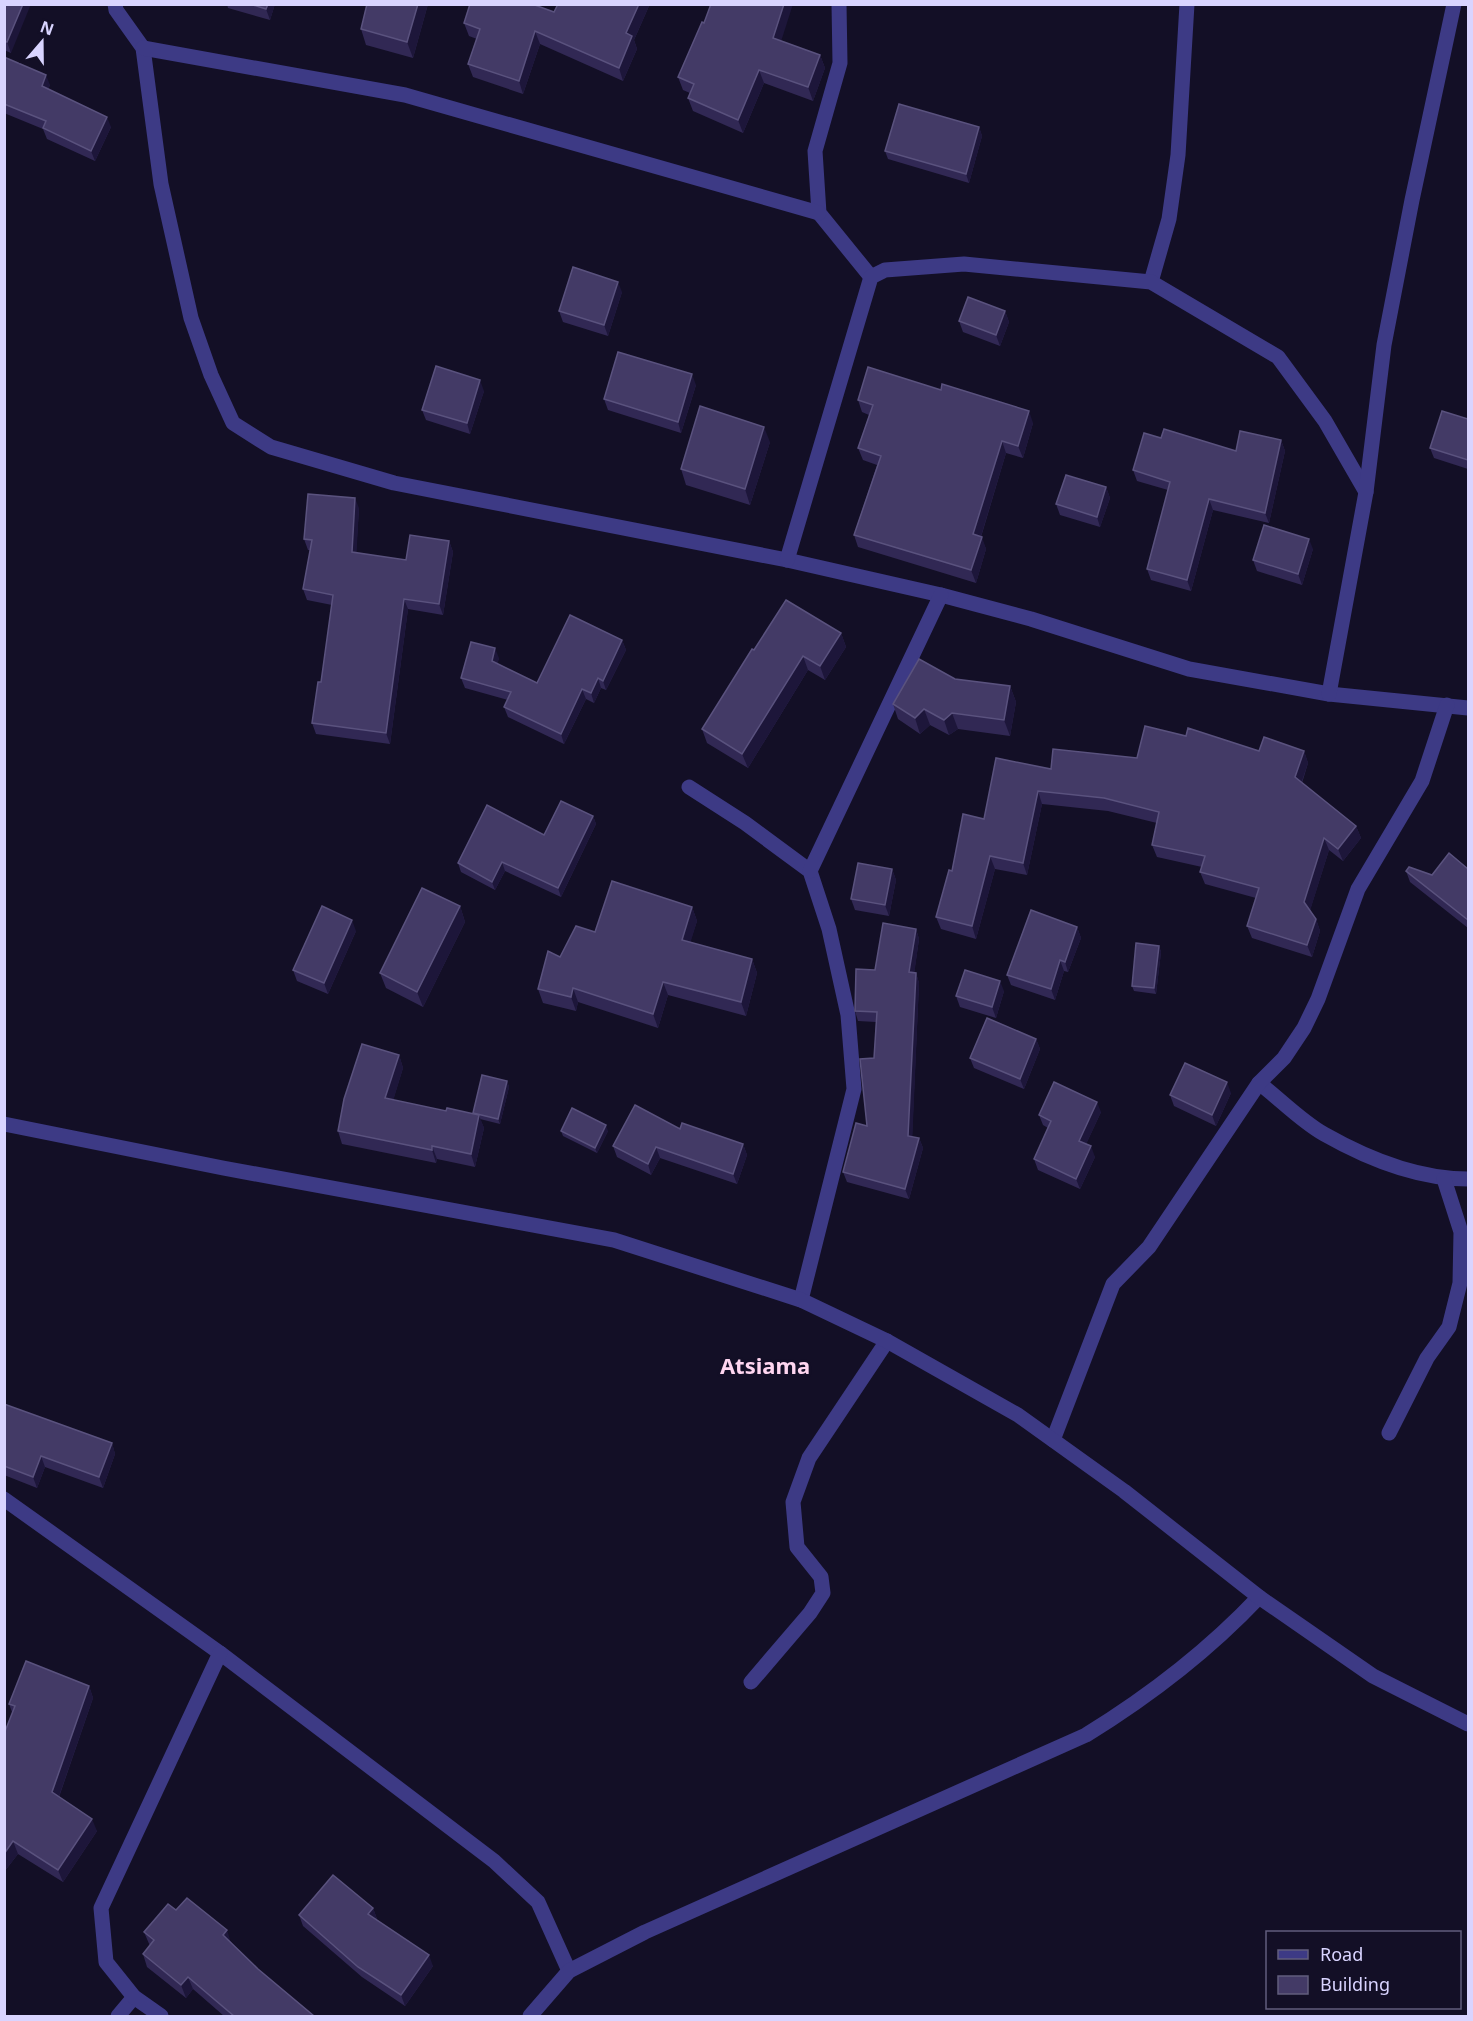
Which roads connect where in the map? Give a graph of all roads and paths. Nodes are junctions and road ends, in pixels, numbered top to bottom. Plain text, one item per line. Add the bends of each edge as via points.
1 (115, 4) edge
2 (839, 4) edge
3 (1186, 4) edge
4 (1454, 4) edge
5 (143, 48) junction
6 (819, 213) junction
7 (871, 277) junction
8 (1151, 282) junction
9 (1366, 492) junction
10 (787, 560) junction
11 (941, 596) junction
12 (1329, 694) junction
13 (1447, 705) junction
14 (1468, 708) edge
15 (689, 787) dead end
16 (810, 871) junction
17 (1258, 1083) junction
18 (4, 1124) edge
19 (1444, 1179) junction
20 (1468, 1179) edge
21 (801, 1300) junction
22 (887, 1341) junction
23 (1389, 1434) dead end
24 (1053, 1440) junction
25 (4, 1500) edge
26 (1259, 1597) junction
27 (220, 1653) junction
28 (751, 1682) dead end
29 (1468, 1724) edge
30 (569, 1971) junction
31 (134, 1997) junction
32 (118, 2016) edge
33 (161, 2016) edge
34 (530, 2016) edge

1 - 5 street
2 - 6 street via 840,63 815,151
3 - 8 street via 1178,155 1169,219
4 - 9 street via 1384,345
5 - 6 street via 405,95
5 - 10 street via 162,184 191,318 233,423 271,447 394,483
6 - 7 street
7 - 8 street via 885,270 964,264
7 - 10 street
8 - 9 street via 1278,357 1325,421
9 - 12 street
10 - 11 street
11 - 12 street via 1031,619 1189,669
11 - 16 street
12 - 13 street
13 - 14 street
13 - 17 street via 1422,781 1358,889 1304,1028 1284,1058
15 - 16 street
16 - 21 street via 829,929 848,1015 854,1089
17 - 19 street via 1323,1133 1384,1164
17 - 24 street via 1149,1247 1113,1284
18 - 21 street via 614,1240
19 - 20 street
19 - 23 street via 1461,1232 1460,1282 1449,1327 1427,1358
21 - 22 street
22 - 24 street via 1018,1415
22 - 28 street via 809,1458 793,1502 797,1547 821,1577 823,1593
24 - 26 street
25 - 27 street
26 - 29 street via 1373,1676
26 - 30 street via 1183,1670 1086,1735 645,1932
27 - 30 street via 494,1862 538,1902
27 - 31 street via 101,1908 106,1962
30 - 34 street
31 - 32 street
31 - 33 street

